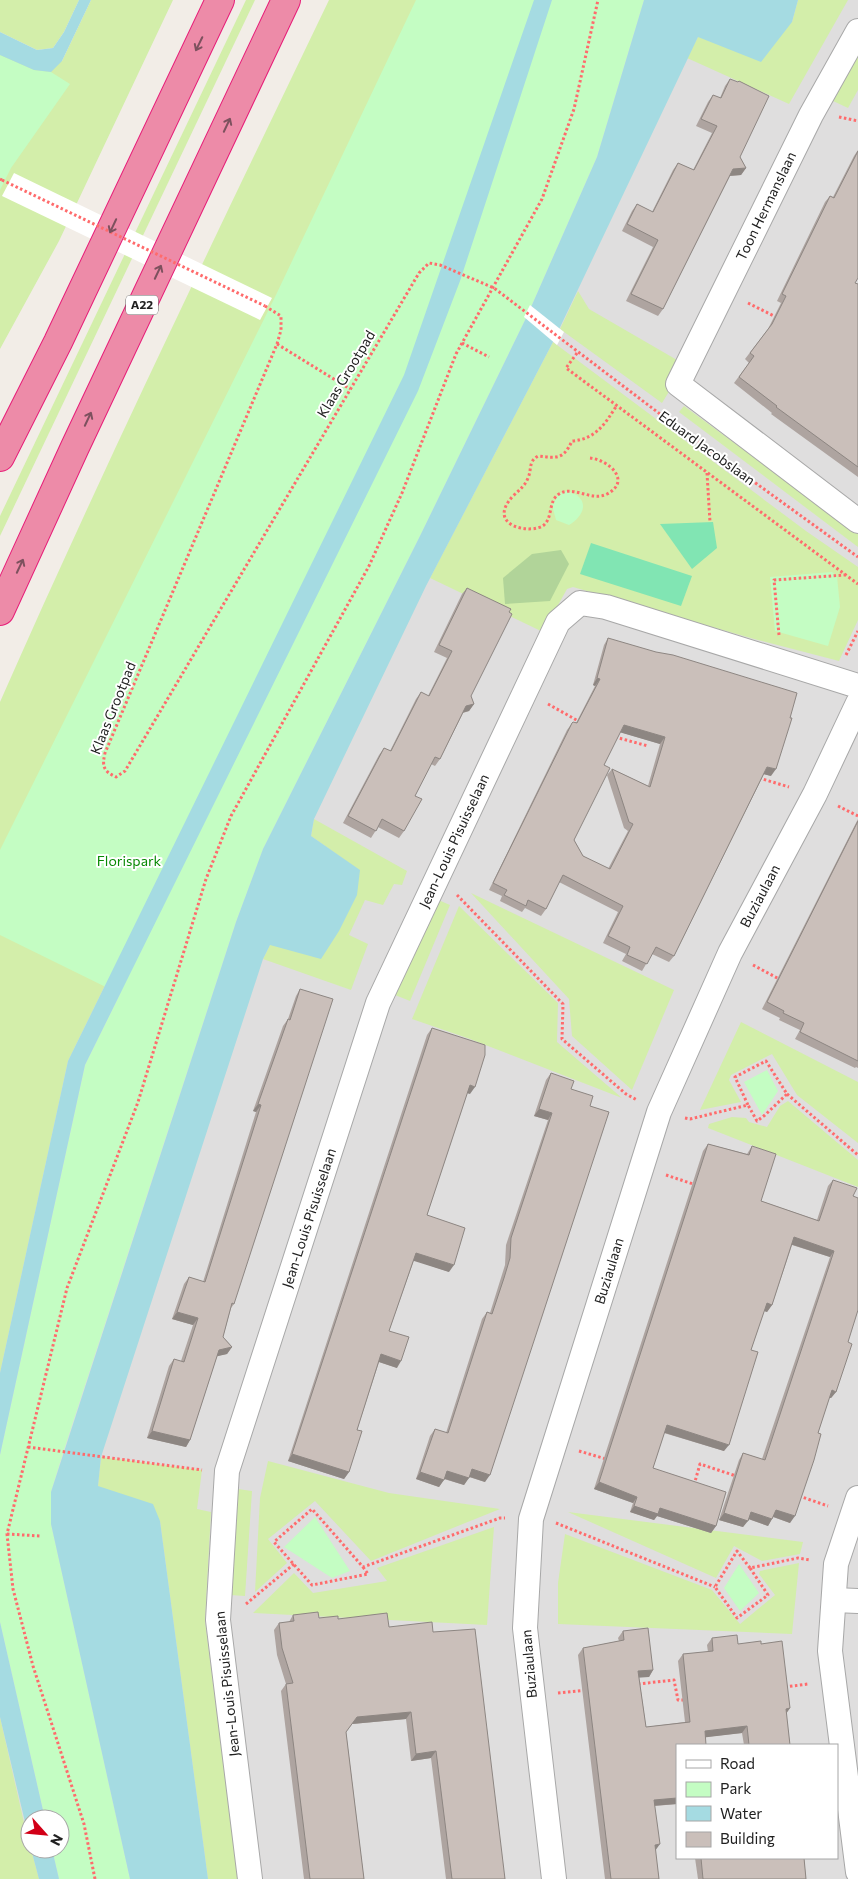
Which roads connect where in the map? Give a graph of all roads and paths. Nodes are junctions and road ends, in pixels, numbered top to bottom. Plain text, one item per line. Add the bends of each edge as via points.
1 (220, 0) edge
2 (286, 0) edge
3 (598, 0) edge
4 (858, 31) edge
5 (1, 180) edge
6 (494, 288) junction
7 (724, 291) junction
8 (786, 322) edge
9 (559, 337) joint
10 (58, 342) junction
11 (462, 343) junction
12 (277, 344) junction
13 (578, 353) junction
14 (490, 357) dead end
15 (350, 389) junction
16 (617, 405) junction
17 (0, 426) edge
18 (0, 457) edge
19 (590, 458) dead end
20 (708, 473) junction
21 (858, 521) edge
22 (710, 522) dead end
23 (858, 557) edge
24 (845, 575) junction
25 (858, 584) edge
26 (0, 610) edge
27 (788, 637) dead end
28 (838, 652) dead end
29 (846, 655) dead end
30 (858, 686) edge
31 (525, 691) junction
32 (858, 703) edge
33 (583, 723) edge
34 (608, 735) edge
35 (648, 746) edge
36 (752, 776) edge
37 (815, 794) junction
38 (433, 886) junction
39 (730, 953) junction
40 (784, 982) edge
41 (787, 1094) junction
42 (748, 1105) junction
43 (659, 1112) junction
44 (858, 1155) edge
45 (642, 1166) junction
46 (698, 1186) edge
47 (556, 1443) junction
48 (28, 1447) junction
49 (611, 1461) edge
50 (227, 1471) junction
51 (745, 1479) edge
52 (693, 1487) edge
53 (790, 1493) edge
54 (855, 1506) edge
55 (531, 1519) junction
56 (7, 1534) junction
57 (40, 1536) dead end
58 (294, 1564) junction
59 (836, 1564) junction
60 (363, 1567) junction
61 (750, 1568) junction
62 (715, 1587) junction
63 (834, 1600) junction
64 (858, 1601) edge
65 (219, 1603) junction
66 (834, 1681) junction
67 (636, 1684) edge
68 (775, 1688) edge
69 (589, 1689) edge
70 (532, 1695) junction
71 (687, 1699) edge
72 (858, 1872) edge
73 (95, 1879) edge
74 (250, 1879) edge
75 (554, 1879) edge

1 -> 10 highway
26 -> 2 highway, A22
3 - 6 path via 574,109 542,199
4 - 7 street, Toon Hermanslaan via 811,115
5 - 12 path, Klaas Grootpad, bridge via 265,306 281,316
6 - 9 path, Klaas Grootpad
6 - 11 path
6 - 15 path, Klaas Grootpad via 429,263 419,273
7 - 8 path
7 - 21 street, Toon Hermanslaan via 678,384
9 - 13 path, Eduard Jacobslaan
10 - 17 highway
10 - 18 highway
11 - 14 path
11 - 48 path via 369,566 231,816 206,879 138,1102 67,1288
12 - 15 path
12 - 15 path, Klaas Grootpad via 105,753 103,765 106,772 116,777 125,771
13 - 16 path via 566,368
13 - 23 path, Eduard Jacobslaan
16 - 19 path via 595,434 584,440 572,441 562,455 554,459 534,458 526,482 505,506 503,514 506,520 529,529 537,528 547,520 558,494 567,491 601,496 613,490 618,477 610,465
16 - 20 path
20 - 22 path
20 - 24 path
24 - 25 path
24 - 27 path via 774,580 779,635
28 - 29 path
30 - 31 street, Jean-Louis Pisuisselaan via 606,608 580,603 558,622
31 - 33 path
31 - 38 street, Jean-Louis Pisuisselaan
32 - 37 street, Buziaulaan
34 - 35 path
36 - 37 path
37 - 39 street, Buziaulaan
38 - 43 path via 458,895 562,1004 562,1039 626,1094
38 - 50 street, Jean-Louis Pisuisselaan via 378,1003
39 - 40 path
39 - 43 street, Buziaulaan
41 - 42 path via 757,1120
41 - 42 path via 766,1061 735,1077
41 - 44 path
42 - 43 path via 690,1119
43 - 45 street, Buziaulaan
45 - 46 path
45 - 47 street, Buziaulaan
47 - 49 path
47 - 55 street, Buziaulaan
48 - 50 path
48 - 56 path
50 - 65 street, Jean-Louis Pisuisselaan
51 - 52 path via 700,1464
53 - 54 path
54 - 59 street
55 - 60 path via 500,1518
55 - 62 path via 557,1523
55 - 70 street, Buziaulaan via 525,1628
56 - 57 path
56 - 73 path via 13,1589 33,1666 84,1824
58 - 60 path via 312,1585 368,1574
58 - 60 path via 274,1542 312,1509
58 - 65 path via 246,1605
59 - 61 path via 798,1558
59 - 63 street
61 - 62 path via 737,1551
61 - 62 path via 768,1595 737,1618
63 - 64 street
63 - 66 street via 830,1651
65 - 74 street, Jean-Louis Pisuisselaan via 218,1620
66 - 68 path
66 - 72 street
67 - 71 path via 674,1680 678,1700
69 - 70 path
70 - 75 street, Buziaulaan

